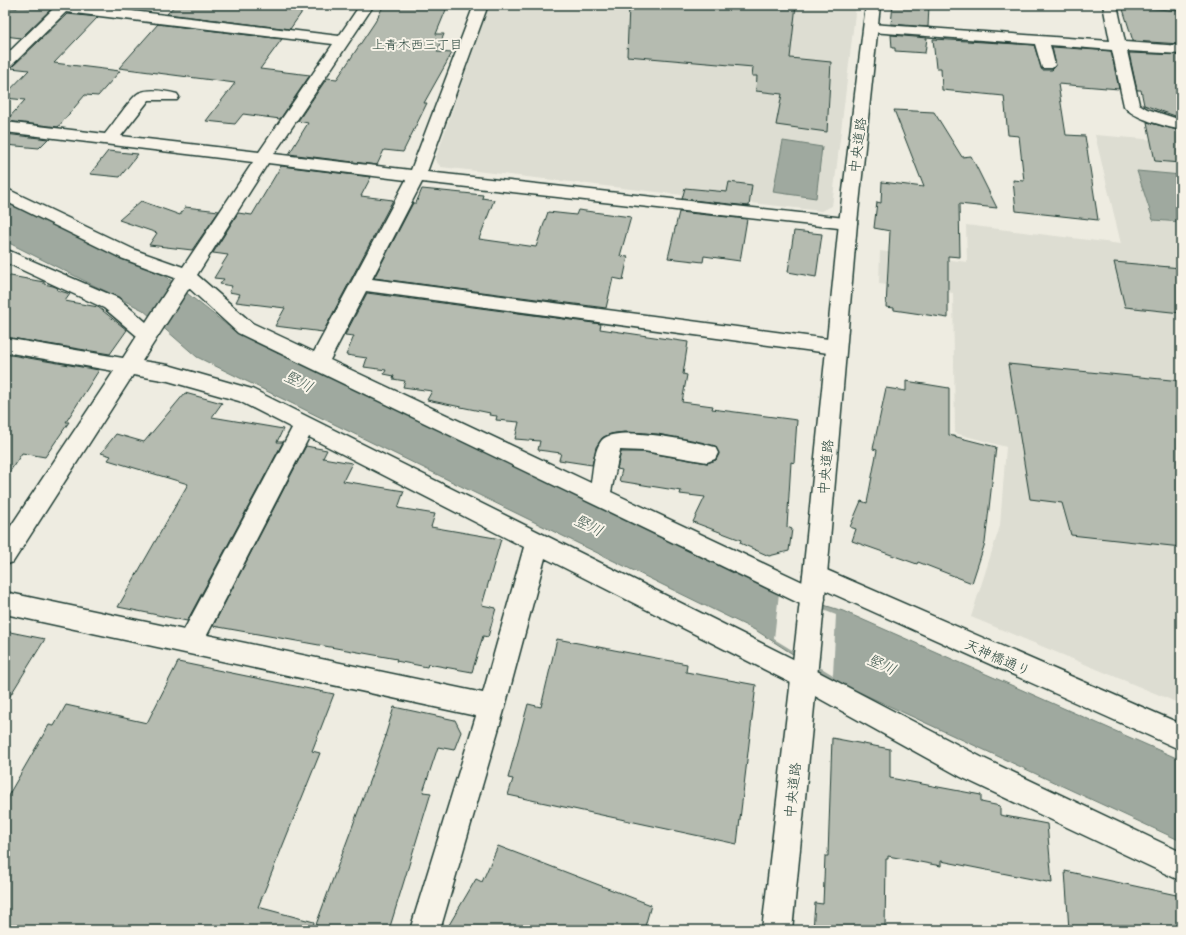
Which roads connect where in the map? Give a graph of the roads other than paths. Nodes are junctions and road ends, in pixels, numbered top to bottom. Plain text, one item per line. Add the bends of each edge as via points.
1 (367, 5) edge
2 (481, 5) edge
3 (873, 5) edge
4 (1110, 5) edge
5 (64, 6) edge
6 (871, 28) junction
7 (1042, 40) junction
8 (344, 41) junction
9 (1120, 46) junction
10 (1181, 50) edge
11 (5, 64) edge
12 (1047, 65) dead end
13 (171, 97) dead end
14 (1181, 126) edge
15 (5, 127) edge
16 (110, 139) junction
17 (264, 157) junction
18 (417, 176) junction
19 (5, 194) edge
20 (848, 222) junction
21 (5, 255) edge
22 (186, 275) junction
23 (360, 284) junction
24 (148, 334) junction
25 (5, 345) edge
26 (836, 347) junction
27 (318, 364) junction
28 (128, 367) junction
29 (304, 424) junction
30 (707, 452) dead end
31 (599, 497) junction
32 (537, 543) junction
33 (5, 555) edge
34 (814, 587) junction
35 (5, 604) edge
36 (190, 643) junction
37 (805, 670) junction
38 (492, 707) junction
39 (1181, 737) edge
40 (1181, 867) edge
41 (425, 930) edge
42 (777, 930) edge

1 - 8 street
2 - 18 street
3 - 6 street, 中央道路
4 - 9 street
5 - 8 street
5 - 11 street
6 - 7 street
6 - 20 street, 中央道路
7 - 9 street
7 - 12 street
8 - 17 street
9 - 10 street
9 - 14 street via 1132,106 1141,112
13 - 16 street via 143,97
15 - 16 street
16 - 17 street
17 - 18 street
17 - 22 street
18 - 20 street
18 - 23 street
19 - 22 street via 128,254
20 - 26 street, 中央道路
21 - 24 street via 111,303
22 - 24 street
22 - 27 street, 天神橋通り via 245,328
23 - 26 street
23 - 27 street
24 - 28 street
25 - 28 street
26 - 34 street, 中央道路
27 - 31 street, 天神橋通り
28 - 29 street via 168,373 245,395
28 - 33 street
29 - 32 street
29 - 36 street
30 - 31 street via 637,442 614,442 608,453
31 - 34 street, 天神橋通り
32 - 37 street
32 - 38 street
34 - 37 street, 中央道路
34 - 39 street, 天神橋通り
35 - 36 street
36 - 38 street
37 - 40 street via 971,767
37 - 42 street, 中央道路
38 - 41 street

